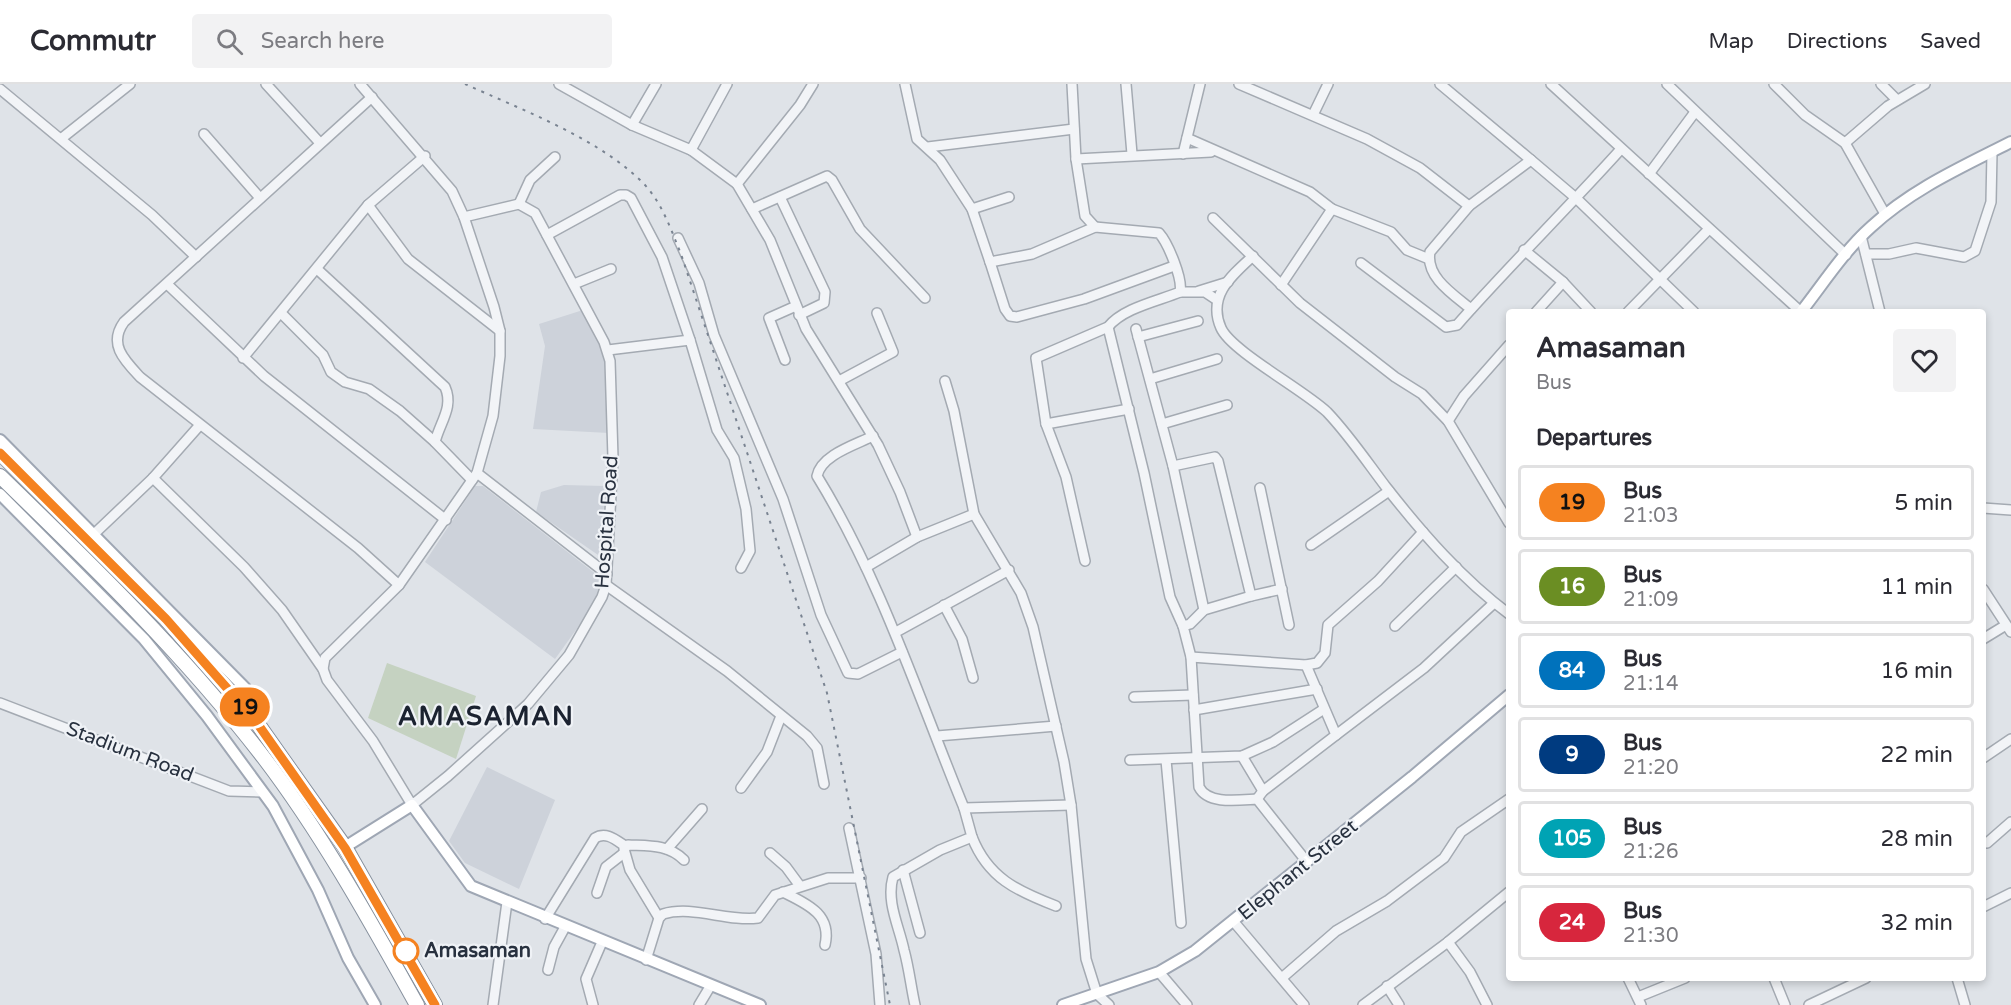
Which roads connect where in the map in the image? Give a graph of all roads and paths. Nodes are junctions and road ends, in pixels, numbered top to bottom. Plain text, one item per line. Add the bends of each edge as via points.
1 (130, 84) edge
2 (266, 84) edge
3 (360, 84) edge
4 (656, 84) edge
5 (727, 84) edge
6 (813, 84) edge
7 (905, 84) edge
8 (1072, 84) edge
9 (1126, 84) edge
10 (1200, 84) edge
11 (1239, 84) edge
12 (1328, 84) edge
13 (1440, 84) edge
14 (1551, 84) edge
15 (1667, 84) edge
16 (1774, 84) edge
17 (1881, 84) edge
18 (1925, 84) edge
19 (564, 85) edge
20 (1250, 86) edge
21 (0, 88) edge
22 (372, 97) junction
23 (1897, 100) junction
24 (1695, 112) junction
25 (1313, 115) junction
26 (632, 125) junction
27 (1074, 129) junction
28 (204, 134) dead end
29 (62, 138) junction
30 (1187, 138) junction
31 (2011, 142) edge
32 (320, 143) junction
33 (1845, 143) junction
34 (928, 147) junction
35 (1621, 149) junction
36 (691, 150) junction
37 (1214, 152) junction
38 (1992, 152) junction
39 (1131, 154) junction
40 (1183, 154) junction
41 (425, 156) junction
42 (555, 157) dead end
43 (1076, 159) junction
44 (1531, 160) junction
45 (1649, 174) junction
46 (737, 184) junction
47 (780, 196) junction
48 (1009, 197) dead end
49 (260, 198) junction
50 (1577, 199) junction
51 (519, 204) junction
52 (368, 205) junction
53 (1469, 206) junction
54 (752, 209) junction
55 (972, 209) junction
56 (1332, 209) junction
57 (1886, 214) junction
58 (464, 217) junction
59 (1213, 218) dead end
60 (1095, 227) junction
61 (1709, 229) junction
62 (547, 235) junction
63 (1861, 236) junction
64 (678, 238) dead end
65 (1524, 250) junction
66 (1866, 254) junction
67 (1846, 255) junction
68 (1253, 256) junction
69 (196, 257) junction
70 (1429, 259) junction
71 (990, 262) junction
72 (1361, 263) dead end
73 (1174, 266) junction
74 (317, 268) junction
75 (611, 269) dead end
76 (1660, 280) junction
77 (1228, 282) junction
78 (1563, 282) junction
79 (167, 284) junction
80 (574, 284) junction
81 (1281, 285) junction
82 (1199, 291) junction
83 (1180, 292) junction
84 (926, 298) dead end
85 (1217, 300) junction
86 (1471, 309) junction
87 (1539, 309) edge
88 (1588, 309) edge
89 (1631, 309) edge
90 (1691, 309) edge
91 (1798, 309) edge
92 (1803, 309) edge
93 (1879, 309) edge
94 (798, 311) junction
95 (280, 313) junction
96 (877, 313) dead end
97 (1198, 321) dead end
98 (1108, 327) junction
99 (500, 331) junction
100 (690, 340) junction
101 (1506, 348) edge
102 (608, 350) junction
103 (243, 358) junction
104 (1217, 359) dead end
105 (784, 360) dead end
106 (1150, 380) junction
107 (839, 381) junction
108 (945, 381) dead end
109 (1227, 405) dead end
110 (1129, 409) junction
111 (1448, 421) junction
112 (1046, 424) junction
113 (1162, 424) junction
114 (199, 426) junction
115 (873, 436) junction
116 (0, 440) edge
117 (435, 442) junction
118 (0, 453) edge
119 (1173, 466) junction
120 (0, 476) edge
121 (475, 477) junction
122 (153, 478) junction
123 (1260, 488) dead end
124 (1389, 491) junction
125 (0, 494) edge
126 (1986, 508) edge
127 (2011, 510) edge
128 (974, 514) junction
129 (1506, 518) edge
130 (446, 520) junction
131 (1423, 532) junction
132 (93, 535) junction
133 (917, 537) junction
134 (1311, 545) dead end
135 (1085, 561) dead end
136 (866, 567) junction
137 (1456, 567) junction
138 (741, 568) dead end
139 (1009, 570) junction
140 (607, 574) junction
141 (399, 585) junction
142 (606, 585) junction
143 (1282, 589) junction
144 (1986, 594) edge
145 (1251, 596) junction
146 (1494, 603) junction
147 (944, 606) junction
148 (1204, 610) junction
149 (1506, 612) edge
150 (1289, 625) dead end
151 (1183, 626) junction
152 (1395, 626) dead end
153 (2008, 629) edge
154 (896, 632) junction
155 (1986, 638) edge
156 (902, 652) junction
157 (1191, 657) junction
158 (1306, 665) junction
159 (323, 669) junction
160 (973, 678) dead end
161 (1317, 688) junction
162 (1193, 694) junction
163 (1134, 697) dead end
164 (1506, 697) edge
165 (0, 703) edge
166 (1324, 709) junction
167 (1194, 710) junction
168 (782, 716) junction
169 (255, 720) junction
170 (1056, 726) junction
171 (1336, 735) junction
172 (937, 736) junction
173 (2011, 739) edge
174 (1242, 756) junction
175 (1986, 756) edge
176 (1166, 759) junction
177 (1196, 759) junction
178 (1130, 760) dead end
179 (824, 784) dead end
180 (741, 788) dead end
181 (1263, 791) junction
182 (262, 792) junction
183 (1257, 799) junction
184 (1506, 801) edge
185 (412, 805) junction
186 (1071, 805) junction
187 (964, 808) junction
188 (702, 809) dead end
189 (2011, 822) edge
190 (849, 828) dead end
191 (972, 837) junction
192 (1987, 843) dead end
193 (345, 848) junction
194 (667, 849) junction
195 (625, 850) junction
196 (770, 854) dead end
197 (684, 860) dead end
198 (1307, 862) junction
199 (903, 870) junction
200 (861, 878) junction
201 (800, 885) junction
202 (783, 892) junction
203 (597, 893) dead end
204 (2011, 893) edge
205 (1506, 894) edge
206 (507, 902) junction
207 (1056, 906) dead end
208 (1986, 906) edge
209 (659, 918) junction
210 (545, 919) junction
211 (1234, 922) junction
212 (1181, 923) dead end
213 (565, 927) junction
214 (920, 933) dead end
215 (602, 942) junction
216 (1448, 942) junction
217 (825, 945) dead end
218 (646, 960) junction
219 (548, 970) dead end
220 (1158, 972) junction
221 (1283, 977) junction
222 (1629, 981) edge
223 (1679, 981) edge
224 (1775, 981) edge
225 (1860, 981) edge
226 (1958, 981) edge
227 (711, 985) junction
228 (1387, 986) junction
229 (1097, 994) junction
230 (1639, 1001) edge
231 (375, 1005) edge
232 (417, 1005) edge
233 (435, 1005) edge
234 (492, 1005) edge
235 (593, 1005) edge
236 (699, 1005) edge
237 (760, 1005) edge
238 (880, 1005) edge
239 (915, 1005) edge
240 (1063, 1005) edge
241 (1109, 1005) edge
242 (1187, 1005) edge
243 (1304, 1005) edge
244 (1363, 1005) edge
245 (1399, 1005) edge
246 (1487, 1005) edge
247 (1785, 1005) edge
248 (1809, 1005) edge
249 (1965, 1005) edge

1 - 29 street
2 - 32 street
3 - 22 street
4 - 26 street
5 - 36 street
6 - 46 street
7 - 34 street via 917,140
8 - 27 street
9 - 39 street
10 - 30 street
11 - 20 street
12 - 25 street
13 - 44 street
14 - 35 street
15 - 24 street
16 - 33 street via 1805,115
17 - 23 street
18 - 23 street
19 - 26 street
20 - 25 street
21 - 29 street
22 - 32 street
22 - 41 street
23 - 33 street
24 - 45 street
24 - 67 street
25 - 53 street via 1420,168
26 - 36 street
27 - 34 street
27 - 43 street
28 - 49 street
29 - 69 street
30 - 37 street
30 - 40 street
31 - 38 main road
32 - 49 street
33 - 57 street
34 - 55 street via 951,174
35 - 45 street
35 - 50 street
36 - 46 street
37 - 40 street
37 - 56 street via 1310,192
38 - 57 main road via 1939,178
38 - 66 street via 1991,202 1975,251 1964,257 1916,248
39 - 40 street
39 - 43 street
41 - 52 street
41 - 58 street via 452,191
42 - 51 street via 530,180
43 - 60 street via 1085,216
44 - 50 street
44 - 53 street
45 - 61 street
46 - 54 street
47 - 54 street
47 - 84 street via 826,176 832,180 860,229
47 - 94 street via 825,292 824,303
48 - 55 street
49 - 69 street
50 - 65 street
50 - 76 street
51 - 58 street
51 - 62 street, Hospital Road via 535,213
52 - 74 street
52 - 99 street via 408,258
53 - 70 street via 1430,252
54 - 94 street via 770,240
55 - 71 street
56 - 70 street via 1391,232 1407,250
56 - 81 street
57 - 63 main road
58 - 99 street
59 - 68 street
60 - 71 street via 1032,254
60 - 73 street via 1160,233
61 - 76 street
61 - 91 street
62 - 80 street, Hospital Road
62 - 100 street via 620,195 631,198 662,257
63 - 66 street
63 - 67 main road
64 - 156 street via 783,499 821,615 848,673 858,674
65 - 78 street
65 - 86 street
66 - 93 street
67 - 92 main road
68 - 77 street
68 - 81 street
69 - 79 street
70 - 86 street via 1444,287
71 - 73 street via 1010,316 1084,299
72 - 86 street via 1446,327 1457,325
73 - 83 street
74 - 95 street
74 - 117 street via 445,387 448,406
75 - 80 street
76 - 89 street
76 - 90 street
77 - 82 street
77 - 85 street
78 - 87 street
78 - 88 street
79 - 103 street
79 - 114 street via 124,322 116,341 119,351 140,377
80 - 102 street, Hospital Road
81 - 111 street via 1387,371 1416,388
82 - 83 street
82 - 85 street
83 - 98 street via 1128,313
85 - 124 street via 1226,339 1326,412
94 - 105 street via 771,316 768,321
94 - 107 street
95 - 103 street
95 - 117 street via 323,355 331,372 355,387 369,389
96 - 107 street via 893,352
97 - 106 street via 1137,333
98 - 110 street
98 - 112 street via 1036,358
99 - 121 street via 493,416
100 - 102 street
100 - 138 street via 717,430 734,458 746,509 750,551
101 - 111 street via 1464,396
102 - 140 street, Hospital Road via 613,458
103 - 130 street
104 - 106 street
106 - 113 street
107 - 115 street
108 - 128 street
109 - 113 street
110 - 112 street
110 - 151 street via 1170,597
111 - 129 street
112 - 135 street via 1066,477
113 - 119 street
114 - 122 street
114 - 141 street via 358,548
115 - 133 street
115 - 136 street via 826,461 817,476
116 - 132 main road
117 - 121 street
118 - 169 highway via 166,619
119 - 145 street via 1215,457 1218,461
119 - 148 street
120 - 232 highway via 175,650 265,759 304,816
121 - 130 street
121 - 140 street
122 - 132 street
122 - 159 street via 244,567 282,610
123 - 143 street
124 - 131 street
124 - 134 street
125 - 182 main road via 144,639
126 - 127 street
128 - 133 street
128 - 139 street
130 - 141 street
131 - 137 street
131 - 158 street via 1378,581 1328,626 1322,659
132 - 169 main road via 245,688
133 - 136 street
136 - 154 street
137 - 146 street
137 - 152 street
139 - 147 street
139 - 170 street via 1033,627
140 - 142 street, Hospital Road
141 - 159 street via 325,658
142 - 168 street via 710,658
142 - 185 street, Hospital Road via 569,655 528,704
143 - 145 street
143 - 150 street
144 - 153 street
145 - 148 street
146 - 149 street
146 - 171 street via 1424,668
147 - 154 street
147 - 160 street via 962,639
148 - 151 street
151 - 157 street
153 - 155 street
154 - 156 street
156 - 172 street
157 - 158 street
157 - 162 street
158 - 161 street
159 - 185 street
161 - 166 street
161 - 167 street
162 - 163 street
162 - 167 street
164 - 198 main road, Elephant Street
165 - 182 street, Stadium Road via 229,791
166 - 171 street
166 - 174 street via 1273,742
167 - 177 street
168 - 179 street via 813,741
168 - 180 street via 767,752
169 - 193 highway
170 - 172 street
170 - 186 street
171 - 181 street
172 - 187 street
173 - 175 street
174 - 177 street
174 - 181 street
176 - 177 street
176 - 178 street
176 - 212 street
177 - 183 street via 1202,793 1221,800
181 - 183 street
182 - 231 main road via 318,890 348,958
183 - 198 street
184 - 221 street via 1461,832 1435,865 1387,901 1336,931
185 - 193 main road, Hospital Road
185 - 206 main road via 471,886
186 - 187 street
186 - 229 street via 1086,959
187 - 191 street
188 - 194 street
189 - 192 street
190 - 200 street
191 - 199 street
191 - 207 street via 980,858 995,875
193 - 233 highway
194 - 195 street via 651,845
194 - 197 street
195 - 203 street via 606,867
195 - 209 street via 630,870
195 - 210 street via 608,836 595,838
196 - 201 street
198 - 211 main road, Elephant Street
199 - 214 street
199 - 239 street via 893,877 891,885 893,912
200 - 201 street via 828,878
200 - 238 street via 876,954
201 - 202 street
202 - 209 street via 775,895 758,918 668,913
202 - 217 street via 811,905 821,915 826,926
204 - 208 street
205 - 216 street
206 - 210 main road
206 - 234 street
209 - 218 street
210 - 213 main road
211 - 220 main road, Elephant Street via 1196,951
211 - 221 street
213 - 215 main road
213 - 219 street
215 - 218 main road
215 - 235 street via 586,979
216 - 228 street
216 - 246 street
218 - 227 main road
220 - 229 main road, Elephant Street
220 - 242 street
221 - 243 street
222 - 230 street
223 - 230 street
224 - 247 street
225 - 248 street
226 - 249 street
227 - 236 street
227 - 237 main road
228 - 244 street
228 - 245 street
229 - 240 main road, Elephant Street
229 - 241 street

